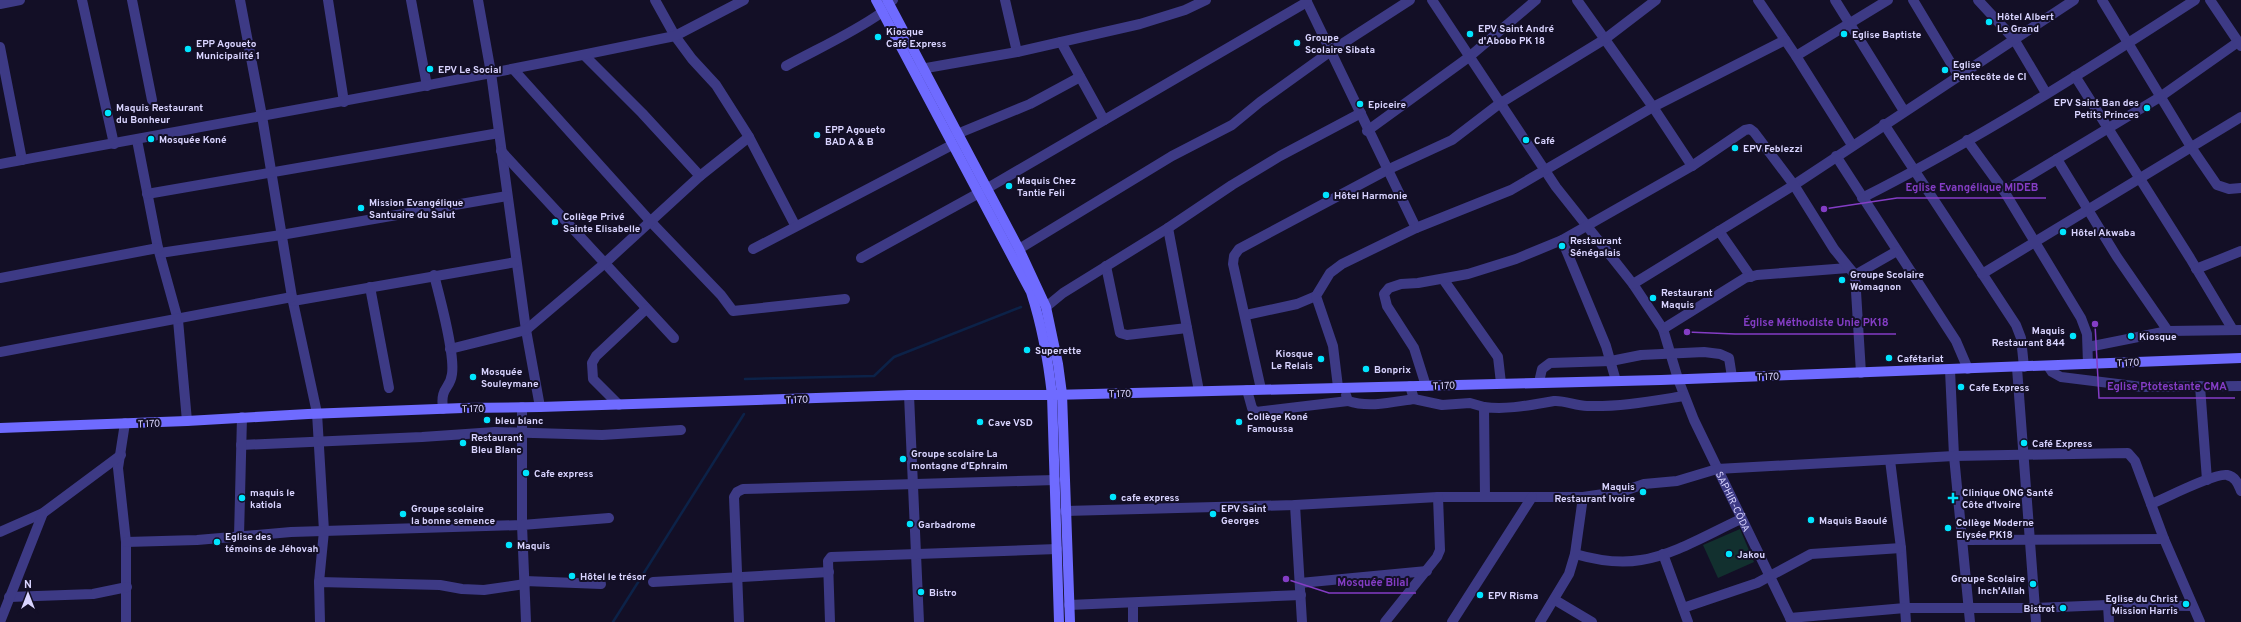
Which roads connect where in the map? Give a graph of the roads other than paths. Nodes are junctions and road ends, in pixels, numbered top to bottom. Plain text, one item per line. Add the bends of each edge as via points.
1 (20, 0) edge
2 (82, 0) edge
3 (132, 0) edge
4 (240, 0) edge
5 (328, 0) edge
6 (411, 0) edge
7 (478, 0) edge
8 (655, 0) edge
9 (744, 0) edge
10 (876, 0) edge
11 (1005, 0) edge
12 (1206, 0) edge
13 (1410, 0) edge
14 (1432, 0) edge
15 (1536, 0) edge
16 (1576, 0) edge
17 (1656, 0) edge
18 (1758, 0) edge
19 (1835, 0) edge
20 (1888, 0) edge
21 (1912, 0) edge
22 (1978, 0) edge
23 (2074, 0) edge
24 (2102, 0) edge
25 (2195, 0) edge
26 (2210, 0) edge
27 (890, 1) edge
28 (1306, 1) edge
29 (0, 4) edge
30 (883, 12) junction
31 (1850, 24) junction
32 (675, 36) junction
33 (1605, 39) junction
34 (2014, 39) junction
35 (1786, 40) junction
36 (1061, 42) junction
37 (2128, 43) junction
38 (2240, 44) edge
39 (0, 47) edge
40 (1332, 51) junction
41 (1017, 52) junction
42 (584, 55) junction
43 (1796, 56) junction
44 (1469, 58) junction
45 (786, 66) dead end
46 (2, 67) edge
47 (923, 68) junction
48 (514, 70) junction
49 (913, 70) junction
50 (491, 73) junction
51 (1958, 75) junction
52 (2075, 76) junction
53 (1080, 77) junction
54 (428, 86) junction
55 (2046, 93) junction
56 (2160, 97) junction
57 (152, 100) dead end
58 (344, 102) junction
59 (1499, 104) junction
60 (1653, 107) junction
61 (1904, 111) junction
62 (1361, 114) junction
63 (262, 116) junction
64 (2241, 117) edge
65 (1104, 120) junction
66 (1884, 124) junction
67 (2107, 129) junction
68 (1367, 131) junction
69 (498, 133) junction
70 (957, 134) junction
71 (749, 138) junction
72 (137, 140) junction
73 (1967, 140) junction
74 (114, 144) junction
75 (952, 145) junction
76 (1852, 145) junction
77 (2191, 148) junction
78 (501, 151) junction
79 (1836, 156) junction
80 (2057, 159) junction
81 (22, 160) junction
82 (0, 164) edge
83 (1692, 166) junction
84 (1544, 169) junction
85 (1387, 170) junction
86 (271, 171) junction
87 (1915, 171) junction
88 (700, 176) junction
89 (2140, 179) junction
90 (1794, 185) junction
91 (2241, 188) edge
92 (983, 191) junction
93 (2004, 191) junction
94 (147, 194) junction
95 (507, 196) junction
96 (1862, 198) junction
97 (2088, 210) junction
98 (650, 222) junction
99 (795, 225) junction
100 (1587, 227) junction
101 (1168, 228) junction
102 (1416, 228) junction
103 (1719, 231) junction
104 (281, 235) junction
105 (1562, 240) junction
106 (2034, 241) junction
107 (753, 249) dead end
108 (1019, 249) junction
109 (159, 251) junction
110 (1897, 251) junction
111 (2241, 251) edge
112 (861, 258) dead end
113 (516, 262) junction
114 (605, 263) junction
115 (1106, 266) junction
116 (2196, 269) junction
117 (1851, 272) junction
118 (1982, 274) junction
119 (434, 275) junction
120 (1751, 277) junction
121 (0, 278) edge
122 (1443, 279) junction
123 (1633, 284) junction
124 (370, 287) junction
125 (1316, 296) junction
126 (292, 299) junction
127 (845, 299) dead end
128 (1046, 307) junction
129 (646, 308) junction
130 (1246, 315) junction
131 (178, 320) junction
132 (1187, 328) junction
133 (1663, 329) junction
134 (526, 330) junction
135 (2237, 330) edge
136 (2168, 331) junction
137 (674, 338) dead end
138 (2088, 346) junction
139 (450, 349) junction
140 (0, 352) edge
141 (1672, 355) junction
142 (2241, 358) edge
143 (1611, 361) junction
144 (2088, 364) junction
145 (2048, 366) junction
146 (2020, 367) junction
147 (1968, 369) junction
148 (1950, 370) junction
149 (1861, 373) junction
150 (1732, 377) junction
151 (1678, 379) junction
152 (1616, 381) junction
153 (1539, 382) junction
154 (1501, 383) junction
155 (1410, 386) junction
156 (1426, 386) junction
157 (2200, 386) junction
158 (2241, 386) edge
159 (1341, 387) junction
160 (389, 388) dead end
161 (1261, 389) junction
162 (1247, 390) junction
163 (1199, 391) junction
164 (909, 395) junction
165 (1057, 395) junction
166 (1684, 396) junction
167 (1414, 399) junction
168 (1348, 401) junction
169 (619, 405) junction
170 (522, 407) junction
171 (540, 407) junction
172 (1484, 407) junction
173 (443, 408) junction
174 (317, 413) junction
175 (242, 417) junction
176 (186, 421) junction
177 (125, 423) junction
178 (0, 428) edge
179 (680, 430) dead end
180 (522, 433) junction
181 (319, 441) junction
182 (241, 445) junction
183 (2024, 453) junction
184 (121, 455) junction
185 (1954, 456) junction
186 (1890, 460) junction
187 (1717, 469) junction
188 (1055, 480) junction
189 (2207, 480) junction
190 (912, 484) junction
191 (2241, 491) edge
192 (1438, 497) junction
193 (1485, 497) junction
194 (1532, 497) junction
195 (1583, 497) junction
196 (2151, 504) junction
197 (1295, 505) junction
198 (1065, 511) junction
199 (43, 513) junction
200 (609, 518) dead end
201 (1741, 519) junction
202 (522, 525) junction
203 (324, 531) junction
204 (0, 532) edge
205 (239, 536) junction
206 (2164, 539) junction
207 (1964, 540) junction
208 (2030, 540) junction
209 (126, 542) junction
210 (1901, 548) junction
211 (1058, 549) junction
212 (916, 554) junction
213 (1574, 554) junction
214 (1663, 554) junction
215 (1427, 571) junction
216 (828, 572) junction
217 (737, 576) junction
218 (1770, 577) junction
219 (319, 582) junction
220 (525, 582) junction
221 (653, 582) dead end
222 (1300, 583) junction
223 (601, 584) dead end
224 (127, 587) junction
225 (1301, 596) junction
226 (9, 597) junction
227 (1555, 600) junction
228 (1133, 603) junction
229 (1069, 604) junction
230 (2108, 605) junction
231 (2192, 606) junction
232 (1683, 608) junction
233 (1905, 608) junction
234 (1969, 608) junction
235 (2035, 608) junction
236 (1791, 620) edge
237 (0, 622) edge
238 (126, 622) edge
239 (320, 622) edge
240 (526, 622) edge
241 (739, 622) edge
242 (830, 622) edge
243 (919, 622) edge
244 (1059, 622) edge
245 (1070, 622) edge
246 (1133, 622) edge
247 (1302, 622) edge
248 (1385, 622) edge
249 (1452, 622) edge
250 (1540, 622) edge
251 (1592, 622) edge
252 (1688, 622) edge
253 (1906, 622) edge
254 (1970, 622) edge
255 (2036, 622) edge
256 (2109, 622) edge
257 (2200, 622) edge

1 - 29 street
2 - 74 street
3 - 57 street
4 - 63 street
5 - 58 street
6 - 54 street
7 - 50 street
8 - 32 street
9 - 32 street
10 - 30 main road
11 - 41 street
12 - 36 street via 1158,19
13 - 40 street
14 - 44 street, SAPHIR-CÔDA
15 - 44 street
16 - 33 street
17 - 33 street
18 - 35 street
19 - 31 street
20 - 31 street
21 - 51 street
22 - 34 street
23 - 34 street
24 - 37 street
25 - 37 street
26 - 38 street
27 - 30 street
27 - 47 main road
28 - 40 street
28 - 65 street
30 - 45 street
30 - 49 main road
31 - 43 street
31 - 61 street
32 - 42 street
32 - 71 street via 716,85
33 - 59 street
33 - 60 street
34 - 51 street
34 - 55 street
35 - 43 street
35 - 60 street
36 - 41 street
36 - 53 street
37 - 52 street
37 - 56 street
38 - 56 street
39 - 46 street
40 - 62 street
40 - 108 street via 1232,125 1172,156
41 - 47 street
42 - 48 street
42 - 88 street
43 - 76 street
44 - 59 street, SAPHIR-CÔDA
44 - 68 street
46 - 81 street
47 - 49 street
47 - 70 main road
48 - 50 street
48 - 98 street
49 - 75 main road
50 - 54 street
50 - 69 street
51 - 61 street
52 - 55 street
52 - 67 street
53 - 65 street
53 - 70 street via 1030,104
54 - 58 street
55 - 73 street
56 - 67 street
56 - 77 street
58 - 63 street
59 - 84 street, SAPHIR-CÔDA
59 - 85 street via 1452,140
60 - 83 street
60 - 84 street
61 - 66 street
62 - 68 street
62 - 101 street via 1280,156
63 - 72 street
63 - 86 street
64 - 77 street
65 - 92 street
66 - 76 street
66 - 87 street
67 - 80 street
67 - 89 street
68 - 85 street
69 - 78 street
69 - 86 street
70 - 92 main road
71 - 88 street
71 - 99 street
72 - 74 street
72 - 94 street
73 - 87 street
73 - 93 street
74 - 81 street
75 - 92 main road
75 - 99 street
76 - 79 street
77 - 89 street
77 - 91 street via 2217,185 2228,189
78 - 95 street
78 - 114 street
79 - 90 street
79 - 96 street
80 - 93 street
80 - 97 street
81 - 82 street
83 - 90 street via 1750,129
83 - 100 street
84 - 100 street, SAPHIR-CÔDA
84 - 102 street via 1503,194
85 - 102 street
85 - 130 street via 1240,249 1234,256 1233,264
86 - 94 street
86 - 104 street
87 - 96 street
87 - 118 street
88 - 98 street
89 - 97 street
89 - 116 street
90 - 103 street
90 - 117 street
92 - 108 main road
92 - 112 street
92 - 165 main road via 1031,292 1041,322
93 - 106 street
94 - 109 street
95 - 104 street
95 - 113 street
96 - 110 street
97 - 106 street
97 - 136 street
98 - 114 street
98 - 127 street via 721,295 733,311
99 - 107 street
100 - 105 street
100 - 123 street, SAPHIR-CÔDA
101 - 115 street
101 - 132 street
102 - 125 street via 1342,264 1330,273
103 - 120 street
103 - 123 street
104 - 109 street
104 - 126 street
105 - 122 street via 1516,259
105 - 143 street
106 - 118 street
106 - 138 street via 2086,326
108 - 128 main road
109 - 121 street
109 - 131 street
110 - 117 street
110 - 147 street via 1956,341
111 - 116 street
113 - 119 street
113 - 134 street
114 - 129 street
114 - 134 street
115 - 128 street
115 - 132 street via 1120,334
116 - 135 street
117 - 120 street
117 - 149 street
118 - 146 street via 2016,325 2021,338
119 - 124 street
119 - 139 street
120 - 133 street via 1745,278
122 - 154 street via 1498,357
122 - 156 street via 1401,284 1389,288 1384,294 1387,306 1414,348
123 - 133 street, SAPHIR-CÔDA
124 - 126 street
124 - 160 street
125 - 130 street via 1297,304
125 - 159 street via 1333,346
126 - 131 street
126 - 174 street
128 - 165 main road via 1058,364
129 - 137 street
129 - 169 street via 596,356 592,363 593,379
130 - 161 street
131 - 140 street
131 - 176 street
132 - 163 street
133 - 141 street, SAPHIR-CÔDA
134 - 139 street
134 - 171 street
135 - 136 street
136 - 138 street
138 - 144 street
139 - 173 street via 452,374 443,389
141 - 143 street via 1641,356
141 - 150 street via 1704,352 1720,354 1729,358
141 - 151 street, SAPHIR-CÔDA
142 - 144 main road, T 170
143 - 152 street
143 - 153 street via 1550,363 1542,369
144 - 145 main road, T 170
145 - 146 main road, T 170
145 - 157 street via 2061,377 2142,387
146 - 147 main road, T 170
146 - 183 street
147 - 148 main road, T 170
148 - 149 main road, T 170
148 - 185 street
149 - 150 main road, T 170
150 - 151 main road, T 170
151 - 152 main road, T 170
151 - 166 street, SAPHIR-CÔDA
152 - 153 main road, T 170
153 - 154 main road, T 170
154 - 156 main road, T 170
155 - 156 main road, T 170
155 - 159 main road, T 170
155 - 167 street
157 - 158 street
157 - 189 street
159 - 161 main road, T 170
159 - 168 street
161 - 162 main road, T 170
162 - 163 main road, T 170
162 - 168 street via 1252,408 1256,412
163 - 165 main road, T 170
164 - 165 main road, T 170
164 - 169 main road, T 170
164 - 190 street
165 - 188 main road
165 - 198 main road
166 - 172 street via 1606,406 1554,401 1512,408
166 - 187 street, SAPHIR-CÔDA
167 - 168 street via 1377,404
167 - 172 street via 1442,406 1466,403
169 - 171 main road, T 170
170 - 171 main road, T 170
170 - 173 main road, T 170
170 - 180 street
172 - 193 street
173 - 174 main road, T 170
174 - 175 main road, T 170
174 - 181 street
175 - 176 main road, T 170
175 - 182 street
176 - 177 main road, T 170
177 - 178 main road, T 170
177 - 184 street
179 - 180 street via 602,435
180 - 181 street via 495,432
180 - 202 street
181 - 182 street
181 - 203 street
182 - 205 street
183 - 185 street
183 - 196 street via 2128,453 2135,461
183 - 208 street
184 - 199 street
184 - 209 street via 118,468
185 - 186 street
185 - 207 street
186 - 187 street
186 - 210 street
187 - 195 street via 1677,481 1644,484 1624,491
187 - 201 street, SAPHIR-CÔDA
188 - 190 street
188 - 211 main road
189 - 191 street via 2227,475 2236,479
189 - 196 street
190 - 212 street
190 - 217 street via 743,489 736,492 734,497
192 - 193 street
192 - 197 street
192 - 215 street via 1440,550
193 - 194 street
194 - 195 street
194 - 249 street
195 - 213 street
196 - 206 street
197 - 198 street
197 - 222 street
198 - 229 main road
199 - 204 street
199 - 226 street
200 - 202 street
201 - 214 street
201 - 218 street, SAPHIR-CÔDA
202 - 203 street
202 - 220 street
203 - 205 street
203 - 219 street
205 - 209 street
206 - 208 street
206 - 231 street
207 - 208 street
207 - 234 street
208 - 235 street
209 - 224 street
210 - 218 street via 1811,554
210 - 233 street
211 - 212 street
211 - 244 main road
212 - 216 street via 835,556 828,561
212 - 243 street
213 - 214 street via 1617,562 1641,560
213 - 227 street via 1569,574
214 - 232 street
215 - 222 street
215 - 248 street
216 - 217 street
216 - 242 street
217 - 221 street
217 - 241 street
218 - 232 street
218 - 236 street, SAPHIR-CÔDA
219 - 220 street via 440,585 484,590
219 - 239 street
220 - 223 street
220 - 240 street
222 - 225 street
224 - 226 street via 93,594
224 - 238 street
225 - 228 street
225 - 247 street
226 - 237 street via 7,609
227 - 250 street
227 - 251 street
228 - 229 street
228 - 246 street
229 - 245 main road
230 - 231 street
230 - 235 street
230 - 256 street
231 - 257 street
232 - 252 street
233 - 234 street
233 - 236 street
233 - 253 street
234 - 235 street
234 - 254 street
235 - 255 street

